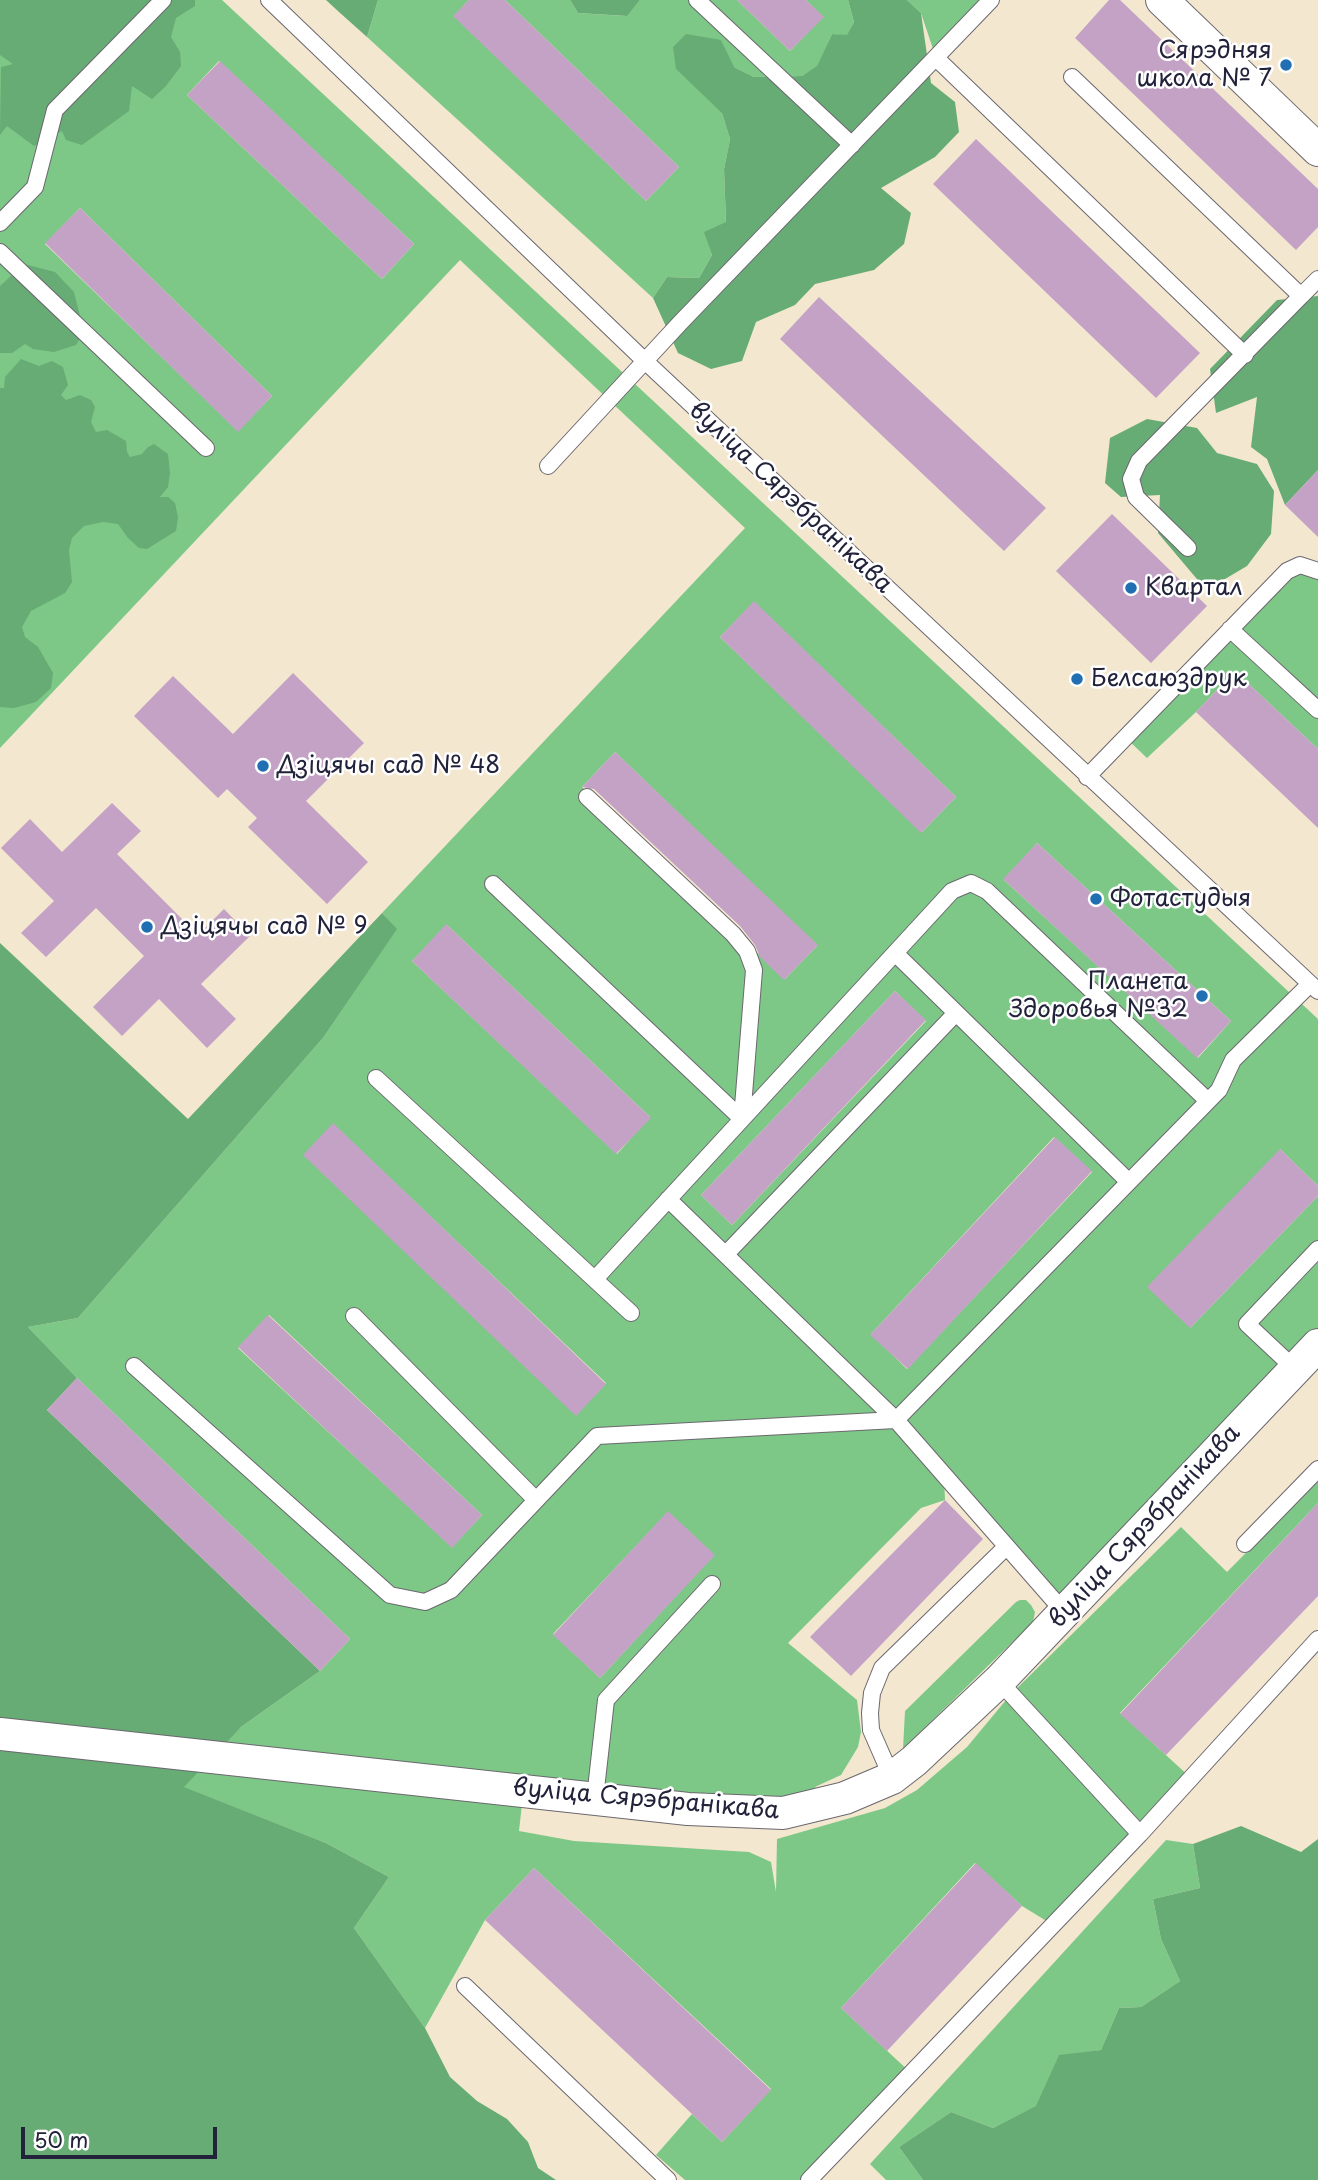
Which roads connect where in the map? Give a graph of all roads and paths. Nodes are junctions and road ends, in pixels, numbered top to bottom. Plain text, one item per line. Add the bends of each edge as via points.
1 (163, 0) edge
2 (269, 0) edge
3 (697, 0) edge
4 (991, 0) edge
5 (1162, 0) edge
6 (936, 58) junction
7 (1072, 77) dead end
8 (852, 145) junction
9 (1318, 150) edge
10 (0, 223) edge
11 (0, 252) edge
12 (1318, 279) edge
13 (1301, 296) junction
14 (1245, 355) junction
15 (646, 362) junction
16 (206, 448) dead end
17 (548, 466) dead end
18 (1188, 548) dead end
19 (1318, 571) edge
20 (1230, 629) junction
21 (1318, 710) edge
22 (1087, 777) junction
23 (587, 797) dead end
24 (493, 884) dead end
25 (895, 953) junction
26 (1314, 987) edge
27 (956, 1013) junction
28 (376, 1078) dead end
29 (1208, 1101) junction
30 (742, 1119) junction
31 (1128, 1181) junction
32 (668, 1199) junction
33 (1318, 1249) edge
34 (726, 1254) junction
35 (595, 1279) junction
36 (631, 1313) dead end
37 (354, 1316) dead end
38 (1318, 1345) edge
39 (134, 1366) dead end
40 (1295, 1369) junction
41 (897, 1420) junction
42 (1318, 1469) edge
43 (536, 1500) junction
44 (1245, 1544) dead end
45 (1006, 1548) junction
46 (712, 1584) dead end
47 (1065, 1613) junction
48 (1318, 1639) edge
49 (999, 1681) junction
50 (0, 1734) edge
51 (892, 1778) junction
52 (595, 1798) junction
53 (1140, 1834) junction
54 (465, 1986) dead end
55 (668, 2180) edge
56 (809, 2180) edge

1 - 10 lane via 55,110 35,187
2 - 15 lane, вуліца Сярэбранікава
3 - 8 lane
4 - 6 lane
5 - 9 street
6 - 8 lane
6 - 14 lane
7 - 13 lane
8 - 15 lane
11 - 16 lane
12 - 13 lane
13 - 14 lane
14 - 18 lane via 1139,461 1131,479 1136,497
15 - 17 lane
15 - 22 lane, вуліца Сярэбранікава
19 - 20 lane via 1300,565 1287,571
20 - 21 lane
20 - 22 lane
22 - 26 lane, вуліца Сярэбранікава
23 - 30 lane via 747,951 754,970
24 - 30 lane
25 - 27 lane
25 - 29 lane via 952,891 971,883 987,891
25 - 30 lane
26 - 29 lane via 1233,1060 1219,1090
27 - 31 lane
27 - 34 lane
28 - 35 lane
29 - 31 lane
30 - 32 lane
31 - 41 lane
32 - 34 lane
32 - 35 lane
33 - 40 lane via 1247,1324
34 - 41 lane
35 - 36 lane
37 - 43 lane
38 - 40 street, вуліца Сярэбранікава
39 - 43 lane via 390,1595 425,1602 451,1590
40 - 47 street, вуліца Сярэбранікава
41 - 43 lane via 597,1436
41 - 45 lane
42 - 44 lane
45 - 47 lane
45 - 51 lane via 882,1668 872,1693 871,1730
46 - 52 lane via 606,1700
47 - 49 street, вуліца Сярэбранікава
48 - 53 lane
49 - 51 street, вуліца Сярэбранікава
49 - 53 lane
50 - 52 street, вуліца Сярэбранікава
51 - 52 street, вуліца Сярэбранікава via 845,1798 783,1813 688,1809
53 - 56 lane
54 - 55 lane

